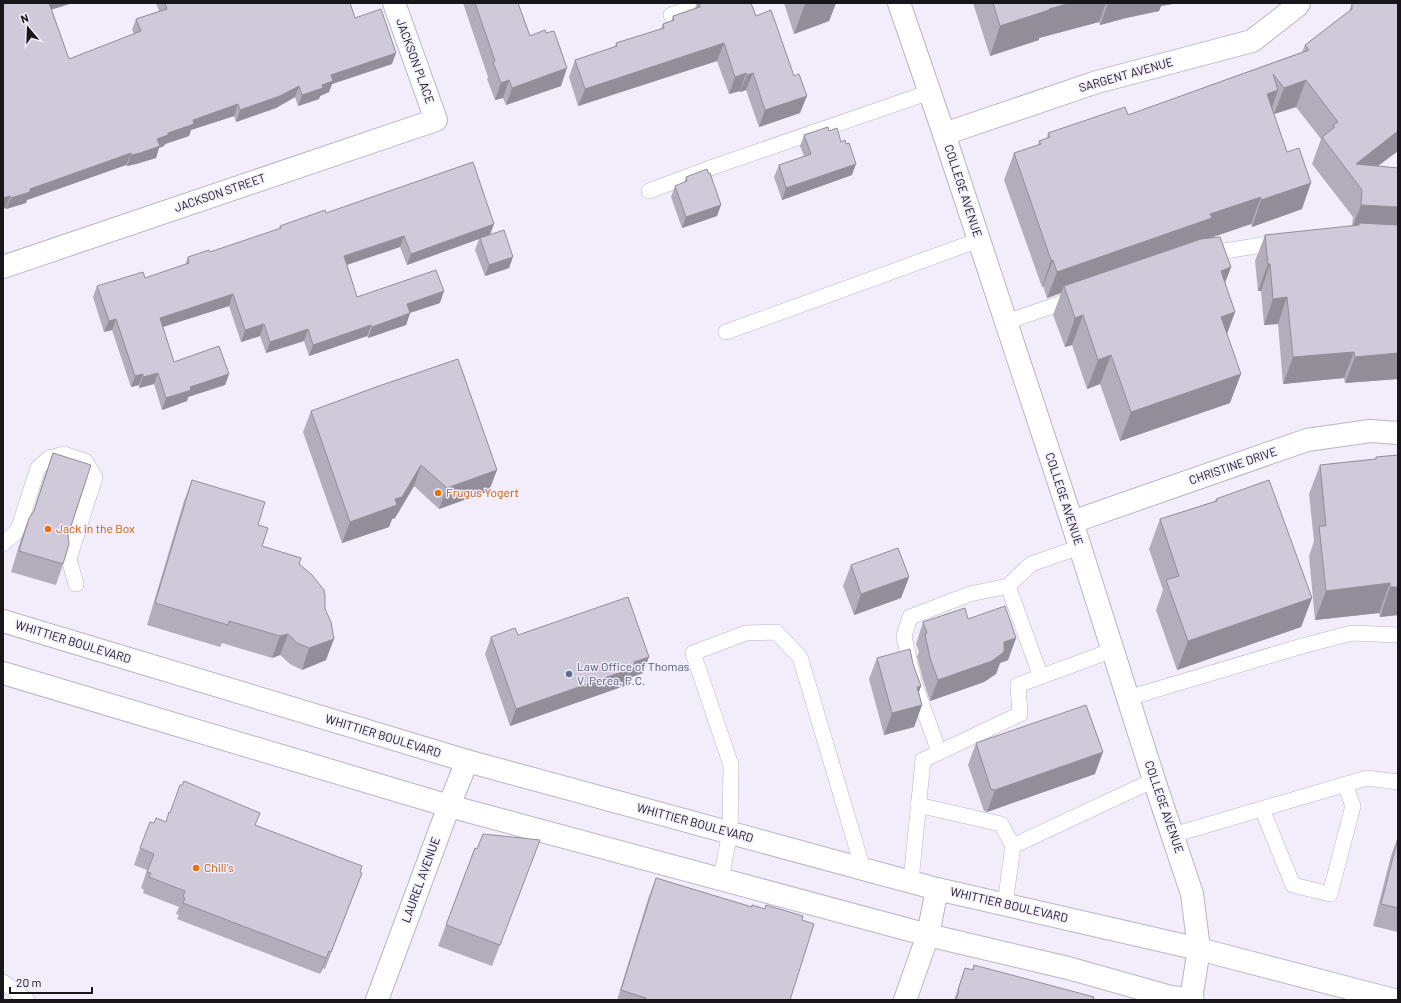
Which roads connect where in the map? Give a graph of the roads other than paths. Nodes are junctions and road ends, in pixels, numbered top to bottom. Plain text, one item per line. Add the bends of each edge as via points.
1 (394, 3) edge
2 (704, 3) edge
3 (899, 3) edge
4 (1299, 3) edge
5 (671, 15) dead end
6 (930, 92) junction
7 (436, 120) joint
8 (944, 134) junction
9 (649, 191) dead end
10 (979, 240) junction
11 (1294, 240) edge
12 (1195, 257) edge
13 (3, 267) edge
14 (1086, 294) edge
15 (1006, 322) junction
16 (726, 332) dead end
17 (1398, 433) edge
18 (1072, 522) junction
19 (3, 544) edge
20 (1080, 547) junction
21 (76, 584) dead end
22 (1008, 586) junction
23 (3, 621) edge
24 (1398, 635) edge
25 (1113, 650) junction
26 (3, 673) edge
27 (1041, 676) junction
28 (1128, 698) junction
29 (939, 752) junction
30 (467, 761) junction
31 (1154, 780) junction
32 (1398, 782) edge
33 (1345, 784) junction
34 (918, 805) junction
35 (449, 806) junction
36 (1262, 809) junction
37 (730, 832) junction
38 (1173, 835) junction
39 (1012, 846) junction
40 (863, 869) junction
41 (721, 879) junction
42 (911, 881) junction
43 (938, 889) junction
44 (1005, 904) junction
45 (928, 934) junction
46 (1200, 949) junction
47 (3, 982) edge
48 (1181, 999) edge
49 (27, 1000) edge
50 (377, 1000) edge
51 (905, 1000) edge
52 (1394, 1000) edge

1 - 7 street, JACKSON PLACE
2 - 5 lane
3 - 6 street, COLLEGE AVENUE
4 - 8 street, SARGENT AVENUE via 1252,41 1097,82
6 - 8 street, COLLEGE AVENUE
6 - 9 lane via 713,166
7 - 13 street, JACKSON STREET
8 - 10 street, COLLEGE AVENUE
10 - 15 street, COLLEGE AVENUE
10 - 16 lane
11 - 12 lane
14 - 15 lane
15 - 18 street, COLLEGE AVENUE
17 - 18 street, CHRISTINE DRIVE via 1370,431 1307,440
18 - 20 street, COLLEGE AVENUE
19 - 21 lane via 18,530 38,468 49,458 64,454 85,461 95,477 69,558
20 - 22 lane via 1031,564
20 - 25 street, COLLEGE AVENUE
22 - 27 lane
22 - 29 lane via 970,594 910,617 904,636 914,682
23 - 30 street, WHITTIER BOULEVARD
24 - 28 lane via 1352,633
25 - 27 lane
25 - 28 street, COLLEGE AVENUE
26 - 35 street
27 - 29 lane via 1018,685 1020,714
28 - 31 street, COLLEGE AVENUE
29 - 34 lane via 923,760
30 - 35 street, LAUREL AVENUE
30 - 37 street, WHITTIER BOULEVARD
31 - 38 street, COLLEGE AVENUE
31 - 39 lane
32 - 33 lane via 1367,778
33 - 36 lane
33 - 36 lane via 1353,806 1330,894 1293,885
34 - 39 lane via 1001,824
34 - 42 lane
35 - 41 street
35 - 50 street, LAUREL AVENUE
36 - 38 lane
37 - 40 street, WHITTIER BOULEVARD
37 - 40 lane via 731,765 693,654 746,633 776,632 800,657
37 - 41 lane
38 - 46 street, COLLEGE AVENUE via 1192,894
39 - 44 lane
40 - 42 street, WHITTIER BOULEVARD
41 - 45 street
42 - 43 street, WHITTIER BOULEVARD
43 - 44 street, WHITTIER BOULEVARD
43 - 45 street
44 - 46 street, WHITTIER BOULEVARD
45 - 48 street
45 - 51 street
46 - 48 street, COLLEGE AVENUE
46 - 52 street, WHITTIER BOULEVARD
47 - 49 lane

